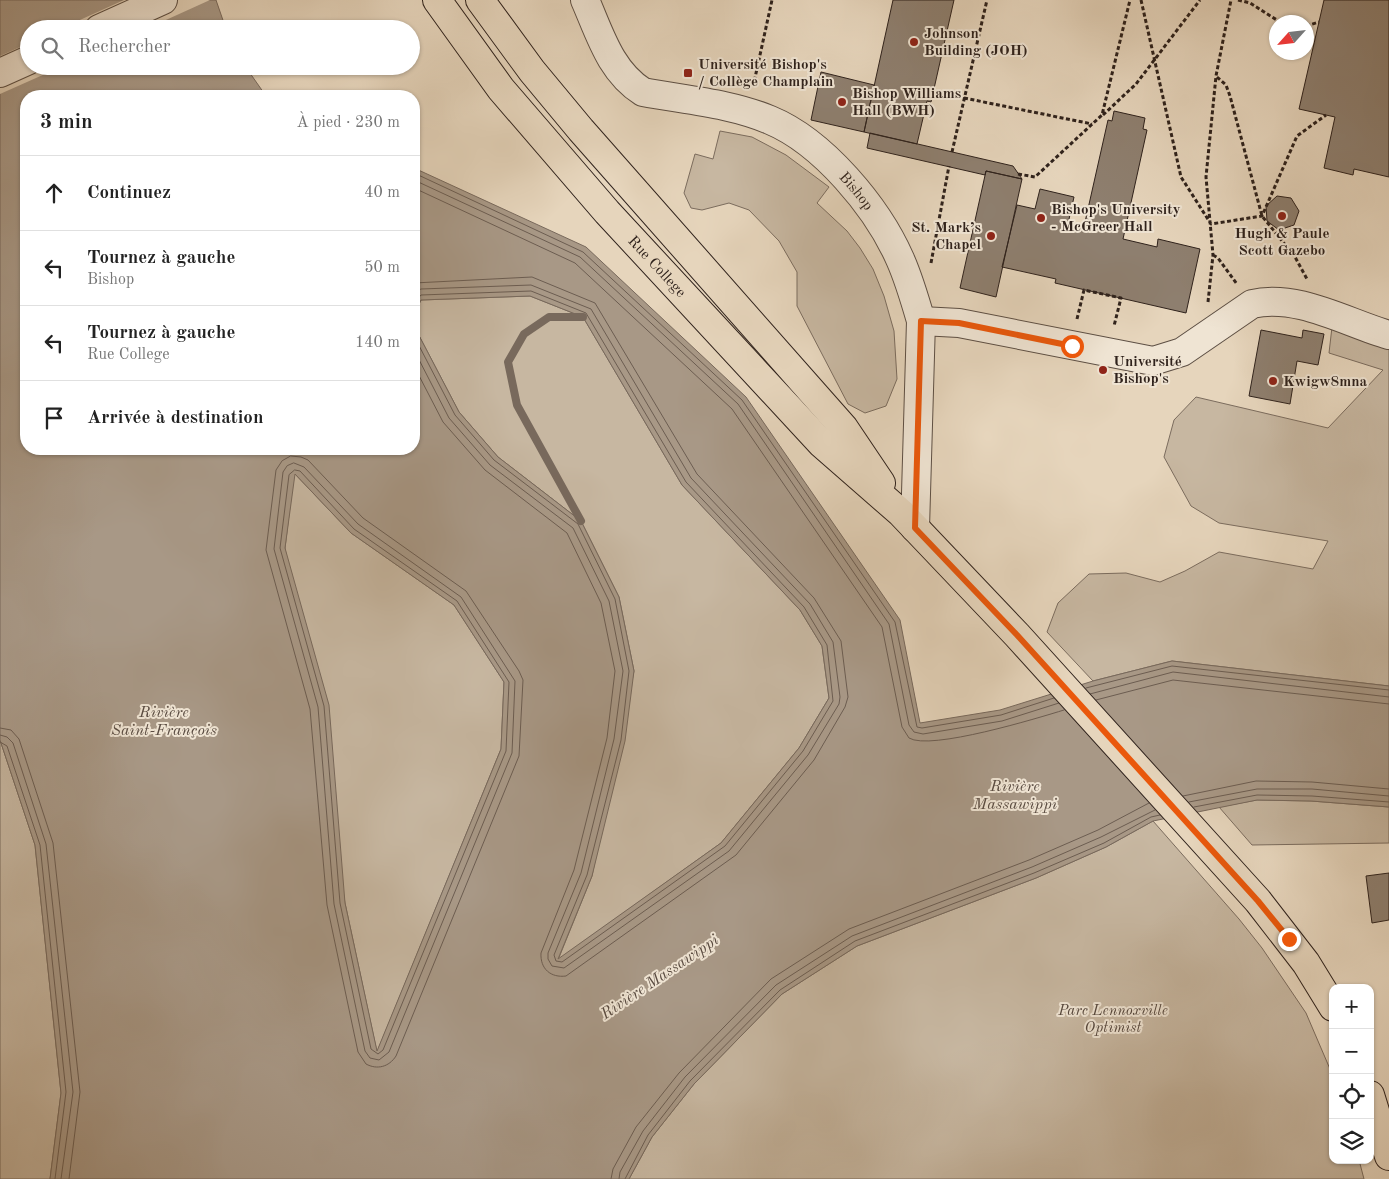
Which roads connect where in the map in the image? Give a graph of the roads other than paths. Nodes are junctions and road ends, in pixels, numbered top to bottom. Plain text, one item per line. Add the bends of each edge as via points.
1 (162, 0) edge
2 (437, 0) edge
3 (480, 0) edge
4 (584, 0) edge
5 (118, 20) edge
6 (20, 64) edge
7 (0, 73) edge
8 (921, 321) junction
9 (1389, 336) edge
10 (908, 521) junction
11 (1329, 1000) edge
12 (1374, 1104) edge
13 (1385, 1128) edge
14 (1389, 1156) edge

1 - 5 street
2 - 10 main road, Rue College via 500,89 600,206 822,444
3 - 10 main road, Rue College via 532,72 581,130 844,428
4 - 8 street, Bishop via 608,54 630,84 643,92 748,112 800,136 845,179 885,230 913,290
6 - 7 street
8 - 9 street via 959,323 1139,359 1160,360 1182,352 1252,304 1276,301 1338,316
8 - 10 street, Bishop
10 - 11 main road, Rue College via 1200,836 1289,939
12 - 13 main road
13 - 14 main road

